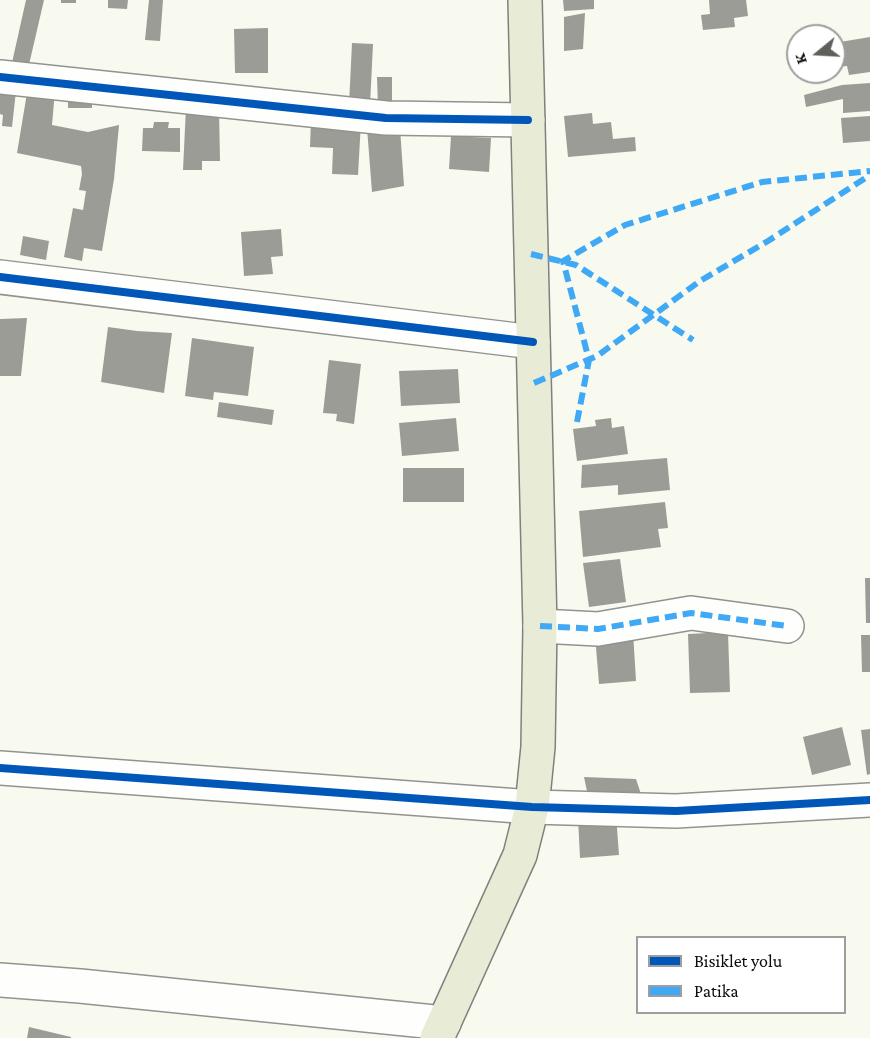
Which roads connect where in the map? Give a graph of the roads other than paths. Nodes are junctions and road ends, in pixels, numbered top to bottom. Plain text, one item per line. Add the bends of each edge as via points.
1 (525, 0) edge
2 (0, 77) edge
3 (528, 120) junction
4 (0, 277) edge
5 (533, 342) junction
6 (540, 626) junction
7 (787, 626) dead end
8 (0, 768) edge
9 (870, 800) edge
10 (532, 807) junction
11 (0, 980) edge
12 (440, 1030) edge

1 - 3 main road
2 - 3 street via 386,118
3 - 5 main road
4 - 5 street
5 - 6 main road
6 - 7 street via 598,629 691,613
6 - 10 main road via 538,747
8 - 10 street
9 - 10 street via 676,811
10 - 12 main road via 520,855
11 - 12 street via 80,986

